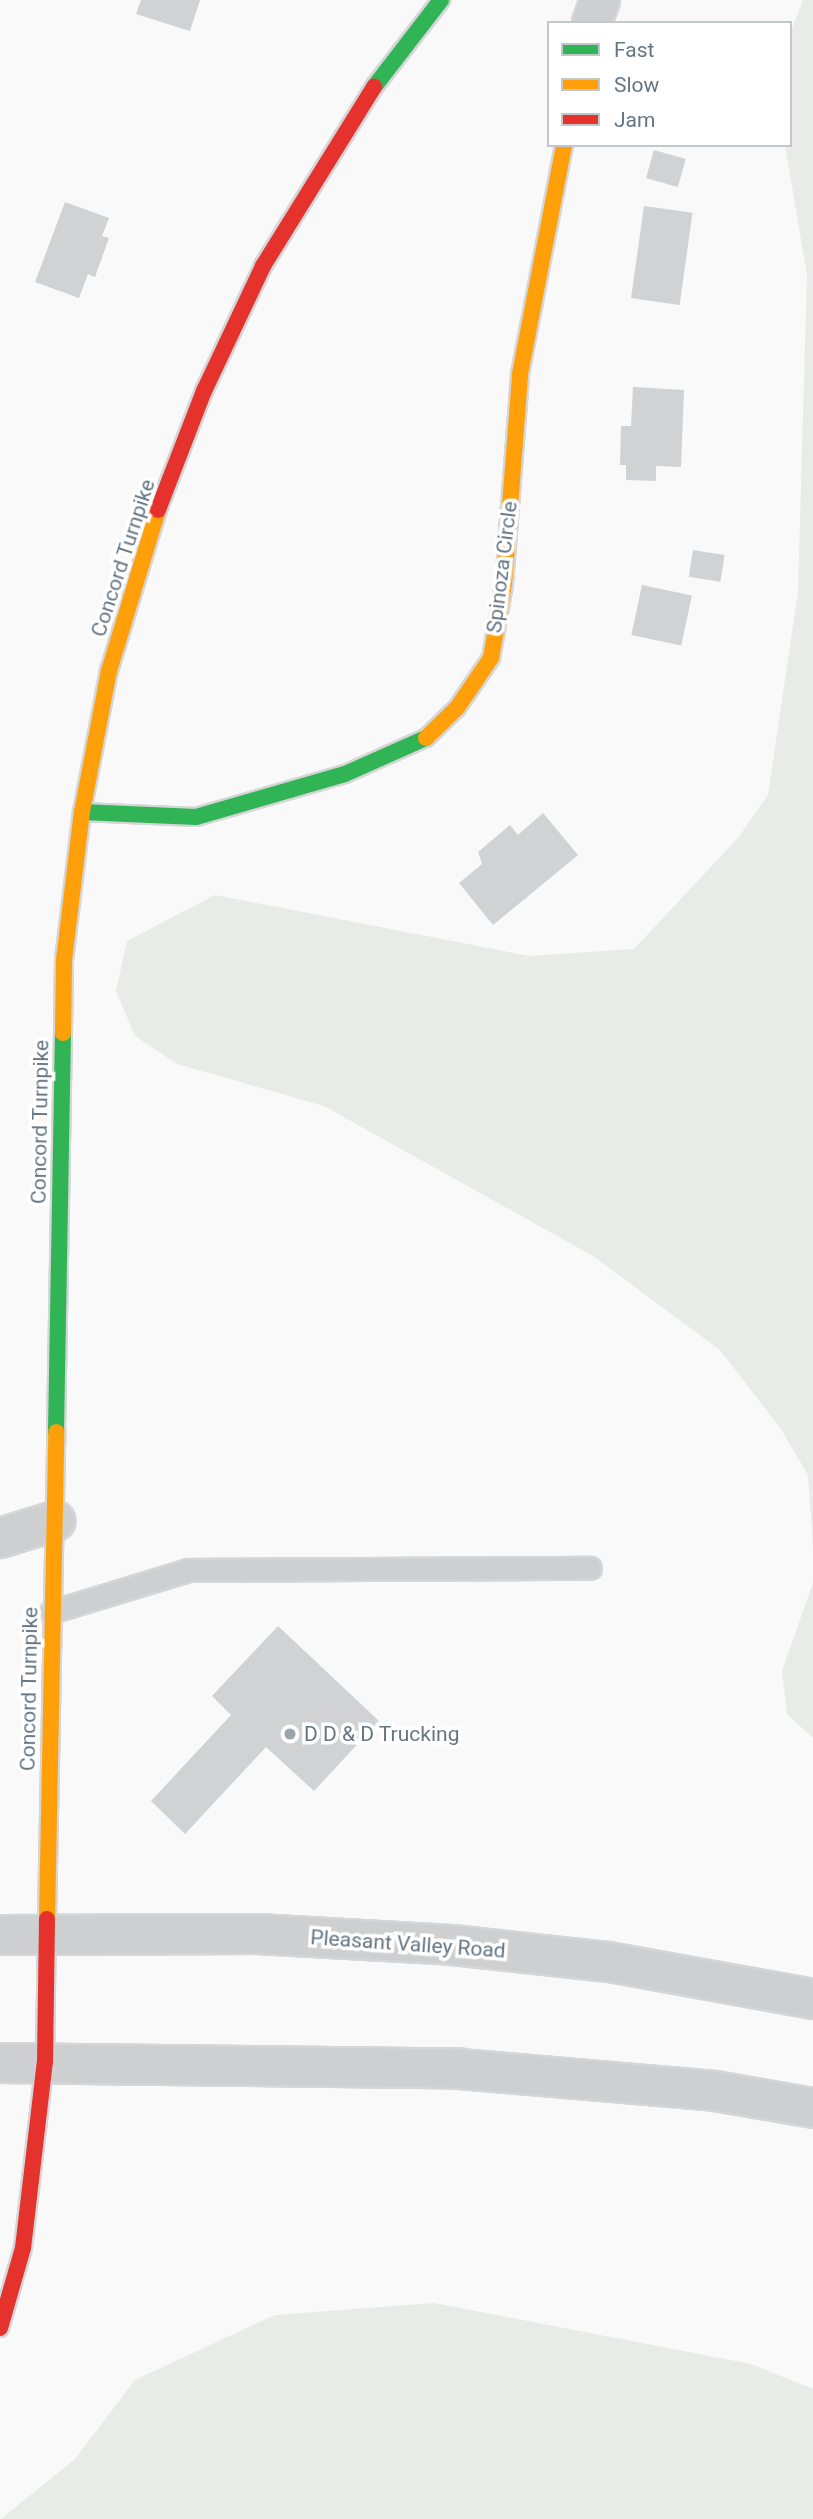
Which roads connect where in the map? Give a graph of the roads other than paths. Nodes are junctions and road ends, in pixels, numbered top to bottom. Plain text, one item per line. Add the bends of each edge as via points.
1 (441, 0) edge
2 (600, 0) edge
3 (593, 21) edge
4 (564, 147) edge
5 (82, 812) junction
6 (55, 1521) junction
7 (0, 1538) edge
8 (590, 1568) dead end
9 (51, 1612) junction
10 (45, 1934) junction
11 (0, 1936) edge
12 (813, 1999) edge
13 (45, 2062) junction
14 (0, 2063) edge
15 (813, 2108) edge
16 (0, 2328) edge

1 - 5 street, Concord Turnpike via 388,65 312,180 263,265 204,391 148,537 110,671
2 - 3 street
4 - 5 street, Spinoza Circle via 520,374 504,584 491,658 457,708 421,743 370,764 196,817
5 - 6 street, Concord Turnpike via 64,960
6 - 7 street
6 - 9 street, Concord Turnpike
8 - 9 lane via 188,1570
9 - 10 street, Concord Turnpike
10 - 11 street, Pleasant Valley Road
10 - 12 street, Pleasant Valley Road via 257,1934 452,1945 609,1962
10 - 13 street, Concord Turnpike
13 - 14 street
13 - 15 street via 460,2069 715,2091
13 - 16 street, Concord Turnpike via 23,2248

